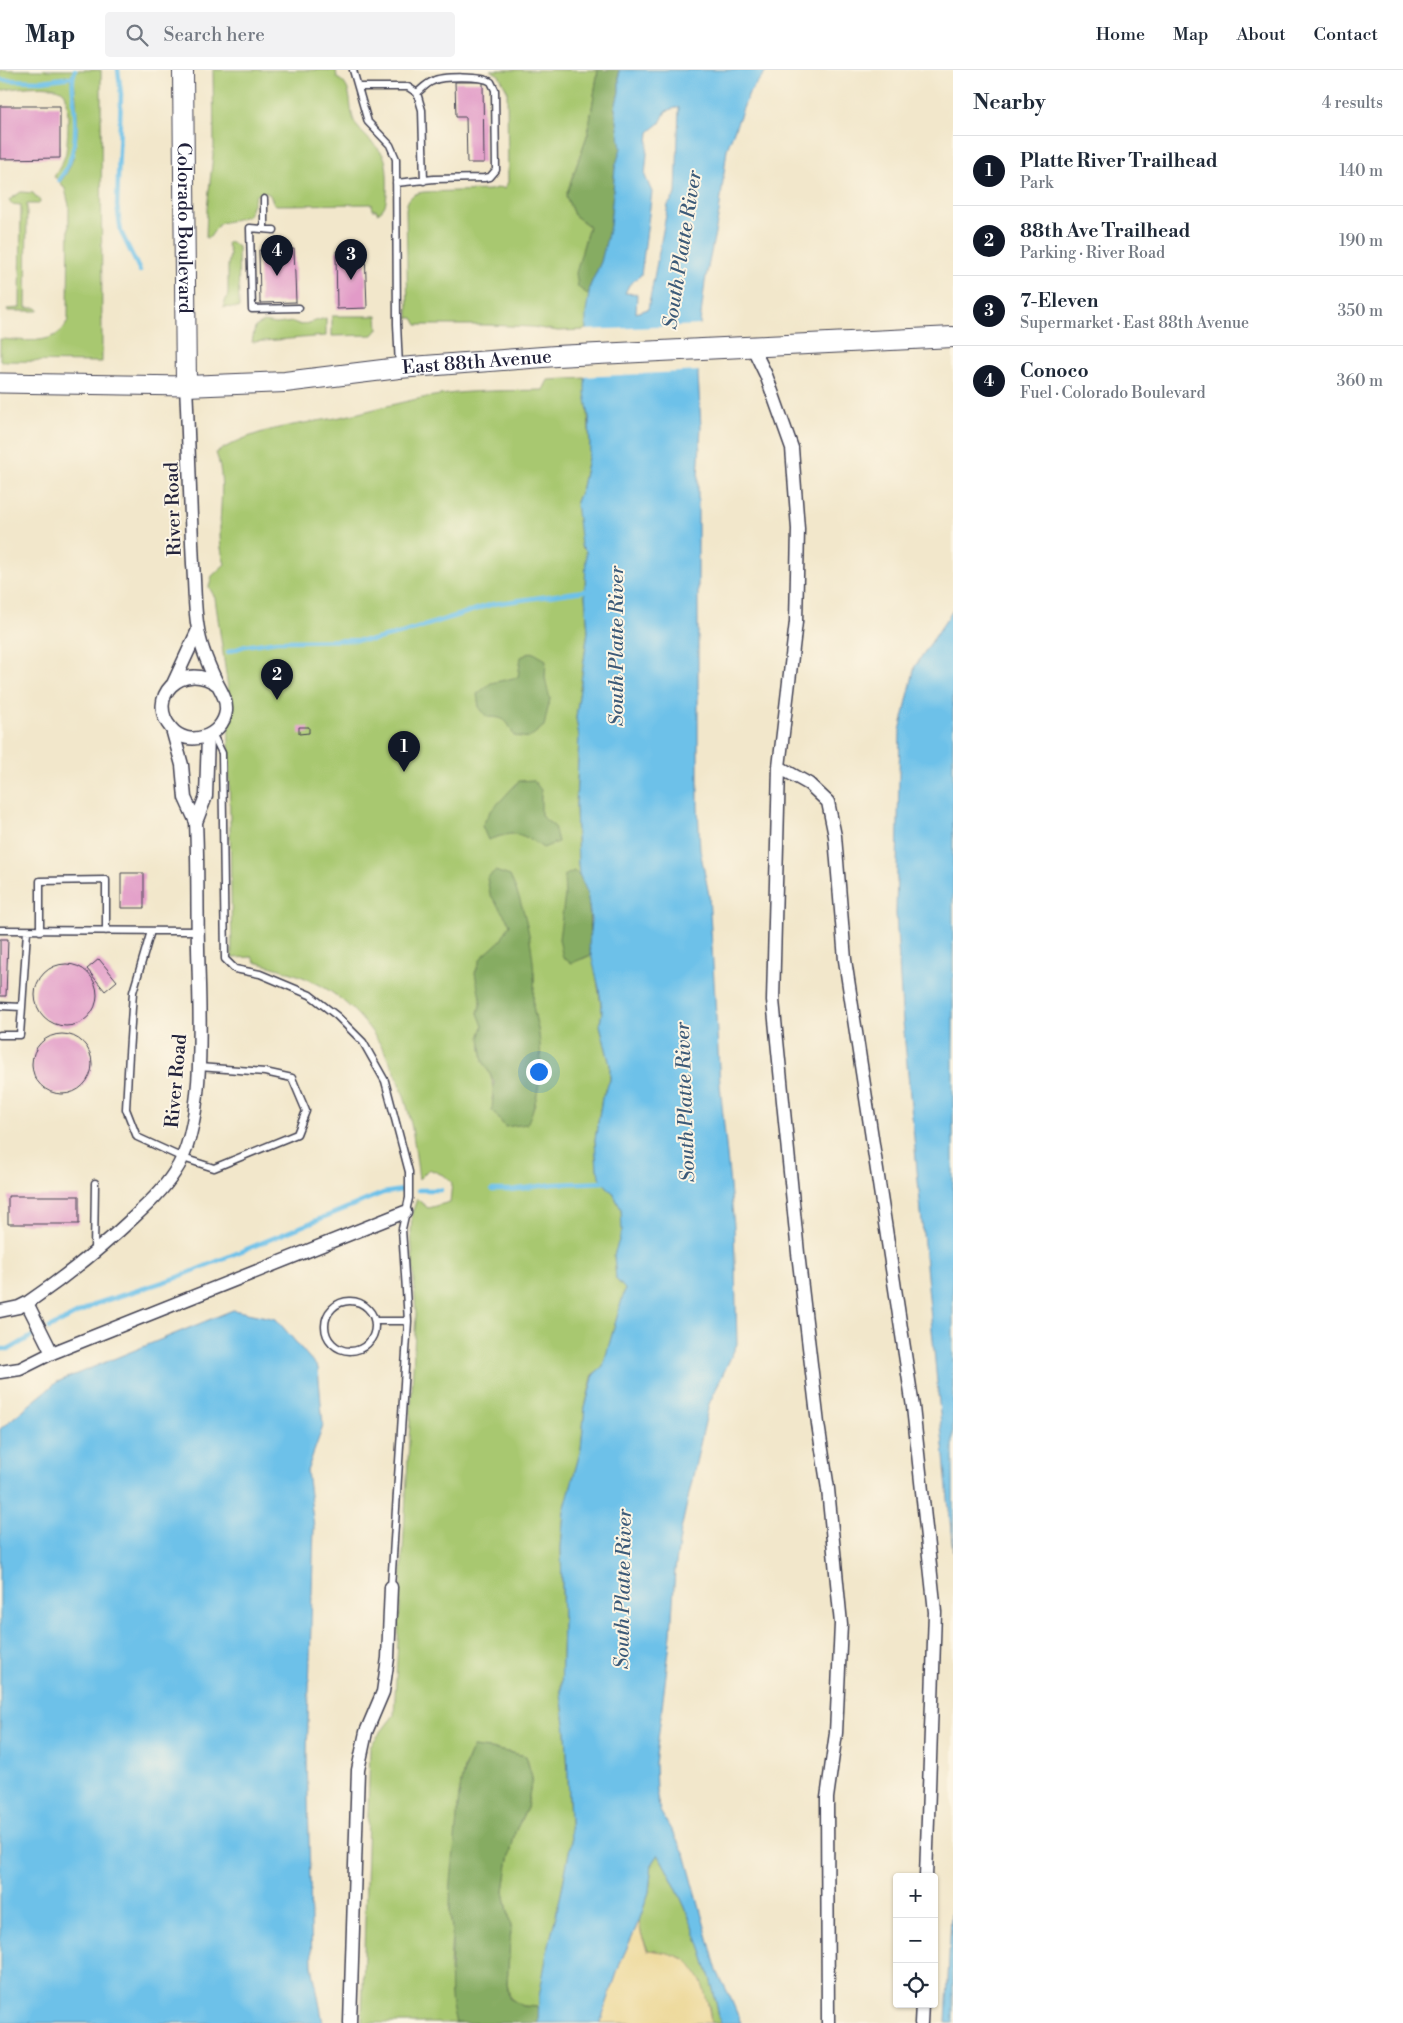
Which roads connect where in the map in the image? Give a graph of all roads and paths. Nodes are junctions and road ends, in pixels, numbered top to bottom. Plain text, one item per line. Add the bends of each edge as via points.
1 (183, 70) edge
2 (353, 70) edge
3 (358, 87) junction
4 (417, 93) junction
5 (424, 181) junction
6 (396, 183) junction
7 (264, 199) dead end
8 (264, 228) junction
9 (274, 230) dead end
10 (299, 308) dead end
11 (953, 337) edge
12 (752, 346) junction
13 (399, 368) junction
14 (0, 383) edge
15 (186, 386) junction
16 (198, 630) junction
17 (172, 684) junction
18 (218, 685) junction
19 (172, 729) junction
20 (210, 735) junction
21 (779, 767) junction
22 (196, 822) junction
23 (0, 930) edge
24 (27, 931) junction
25 (40, 931) junction
26 (106, 931) junction
27 (150, 931) junction
28 (198, 931) junction
29 (0, 1006) edge
30 (22, 1007) junction
31 (0, 1035) edge
32 (199, 1067) junction
33 (183, 1158) junction
34 (94, 1183) dead end
35 (405, 1212) junction
36 (94, 1253) junction
37 (27, 1303) junction
38 (0, 1311) edge
39 (375, 1321) junction
40 (408, 1321) junction
41 (52, 1352) junction
42 (0, 1372) edge
43 (391, 1587) joint
44 (926, 1873) edge
45 (922, 2008) edge
46 (350, 2023) edge
47 (828, 2023) edge
48 (921, 2023) edge

1 - 15 main road, Colorado Boulevard
2 - 3 lane
3 - 4 lane via 402,86
3 - 6 lane via 368,122 394,151
4 - 5 lane via 421,103
4 - 5 lane via 438,79 487,79 495,90 494,174 484,178
5 - 6 lane
6 - 13 lane
7 - 8 lane
8 - 9 lane
8 - 10 lane via 250,228 252,309
11 - 12 main road, East 88th Avenue
12 - 13 main road, East 88th Avenue
12 - 21 street via 792,448 798,530 796,622
13 - 15 main road, East 88th Avenue via 276,382
14 - 15 main road, East 88th Avenue
15 - 16 street, River Road
16 - 17 street, River Road
16 - 18 street, River Road
17 - 18 street via 183,677 196,675
17 - 19 street via 165,694 163,706 165,718
18 - 20 street via 226,702 226,712
19 - 20 street via 188,738
19 - 22 street, River Road via 182,765 185,798
20 - 22 street, River Road via 206,796
20 - 35 lane via 222,753 224,959 235,969 260,974 310,995 363,1042 385,1081 409,1172 409,1198
21 - 44 street via 809,784 828,802 835,836 846,960 913,1407 936,1612
21 - 47 street via 773,1000 799,1263 828,1488 841,1624 836,1733 827,1798
22 - 28 street, River Road
23 - 24 lane
24 - 25 lane
24 - 30 lane
25 - 26 lane
25 - 26 lane via 40,881 106,880
26 - 27 lane
27 - 28 lane
27 - 33 lane via 133,992 126,1109 136,1137
28 - 32 street, River Road
29 - 30 lane
30 - 31 lane via 20,1036
32 - 33 street, River Road via 194,1121
32 - 33 lane via 265,1072 292,1078 306,1111 297,1134 214,1168
33 - 36 street, River Road via 152,1200
34 - 36 lane
35 - 40 lane via 402,1229
35 - 41 street
36 - 37 street, River Road
37 - 38 street, River Road
37 - 41 street
39 - 39 lane via 366,1307 350,1301 342,1303 329,1313 326,1321 328,1338 340,1349 356,1350 370,1342
39 - 40 lane
40 - 43 lane
41 - 42 street via 20,1369
43 - 46 street via 388,1658 382,1692 366,1732 358,1770
45 - 48 street

